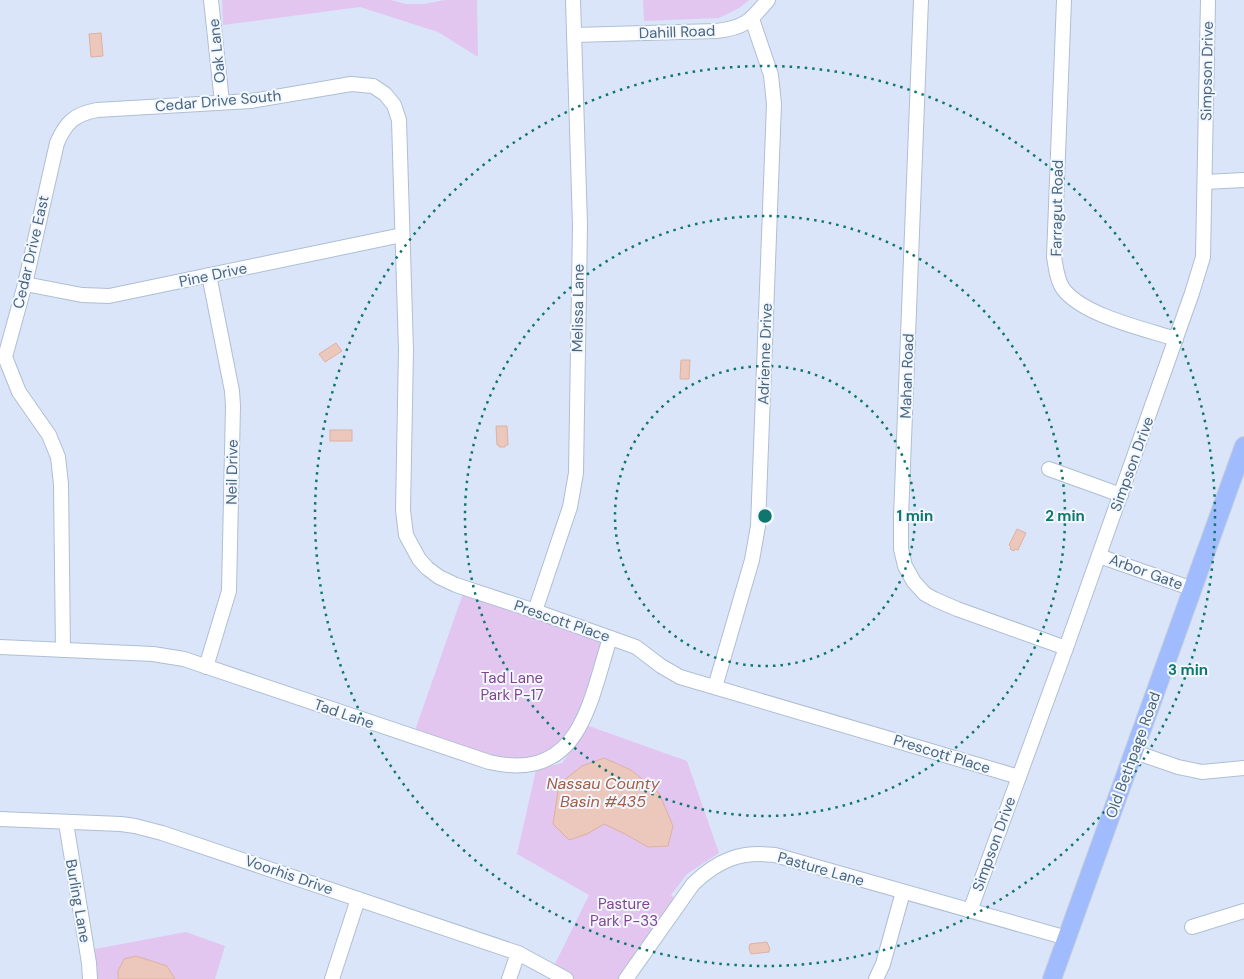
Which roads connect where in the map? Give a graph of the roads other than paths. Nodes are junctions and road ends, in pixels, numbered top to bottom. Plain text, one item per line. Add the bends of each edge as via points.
1 (211, 0) edge
2 (573, 0) edge
3 (768, 0) edge
4 (921, 0) edge
5 (1064, 0) edge
6 (1208, 0) edge
7 (752, 19) junction
8 (574, 35) junction
9 (387, 97) joint
10 (222, 102) junction
11 (75, 117) joint
12 (1244, 180) edge
13 (1205, 182) junction
14 (402, 235) junction
15 (209, 276) junction
16 (24, 284) junction
17 (1176, 339) junction
18 (3, 357) edge
19 (1244, 446) edge
20 (1049, 469) dead end
21 (1120, 495) junction
22 (1099, 556) junction
23 (1193, 589) junction
24 (535, 611) junction
25 (610, 638) junction
26 (0, 647) edge
27 (1066, 648) junction
28 (62, 650) junction
29 (206, 667) junction
30 (715, 687) junction
31 (1135, 752) junction
32 (1244, 768) edge
33 (1019, 777) junction
34 (0, 819) edge
35 (66, 823) junction
36 (903, 892) junction
37 (358, 899) junction
38 (970, 911) junction
39 (1244, 911) edge
40 (1192, 927) dead end
41 (1067, 938) junction
42 (518, 952) junction
43 (90, 979) edge
44 (332, 979) edge
45 (509, 979) edge
46 (566, 979) edge
47 (626, 979) edge
48 (876, 979) edge
49 (1052, 979) edge

1 - 10 street, Oak Lane
2 - 8 street, Melissa Lane
3 - 7 street, Dahill Road
4 - 27 street, Mahan Road via 901,549 914,582 925,594 957,609
5 - 17 street, Farragut Road via 1054,258 1057,275 1063,289 1091,311
6 - 13 street, Simpson Drive
7 - 8 street, Dahill Road via 736,29 716,31
7 - 30 street, Adrienne Drive via 771,75 774,104 758,526 752,560
8 - 24 street, Melissa Lane via 580,225 576,473 570,507
9 - 10 street, Cedar Drive South via 373,86 351,84
9 - 14 street, Prescott Place via 394,105 399,120
10 - 11 street, Cedar Drive South via 97,110
11 - 16 street, Cedar Drive East via 62,131 57,143
12 - 13 street
13 - 17 street, Simpson Drive via 1203,257
14 - 15 street, Pine Drive
14 - 24 street, Prescott Place via 406,350 403,510 406,535 418,559 439,577
15 - 16 street, Pine Drive via 109,296 82,295
15 - 29 street, Neil Drive via 233,406 230,591
16 - 18 street, Cedar Drive East
17 - 21 street, Simpson Drive
18 - 28 street, Cedar Drive East via 19,392 49,435 58,457
19 - 23 main road, Old Bethpage Road
20 - 21 street
21 - 22 street, Simpson Drive
22 - 23 street, Arbor Gate
22 - 27 street, Simpson Drive
23 - 31 main road, Old Bethpage Road
24 - 25 street, Prescott Place
25 - 29 street, Tad Lane via 588,707 574,737 560,753 547,760 519,766 489,762
25 - 30 street, Prescott Place via 636,647 680,677
26 - 28 street, Tad Lane
27 - 33 street, Simpson Drive
28 - 29 street, Tad Lane via 153,654 184,659
30 - 33 street, Prescott Place
31 - 32 street via 1202,772
31 - 41 main road, Old Bethpage Road
33 - 38 street, Simpson Drive
34 - 35 street, Voorhis Drive
35 - 37 street, Voorhis Drive via 128,825 162,833
35 - 43 street, Burling Lane
36 - 38 street, Pasture Lane
36 - 47 street, Pasture Lane via 775,855 745,855 724,861 693,884
36 - 48 street
37 - 42 street, Voorhis Drive
37 - 44 street
38 - 41 street, Pasture Lane
39 - 40 street
41 - 49 main road, Old Bethpage Road
42 - 45 street
42 - 46 street, Voorhis Drive

